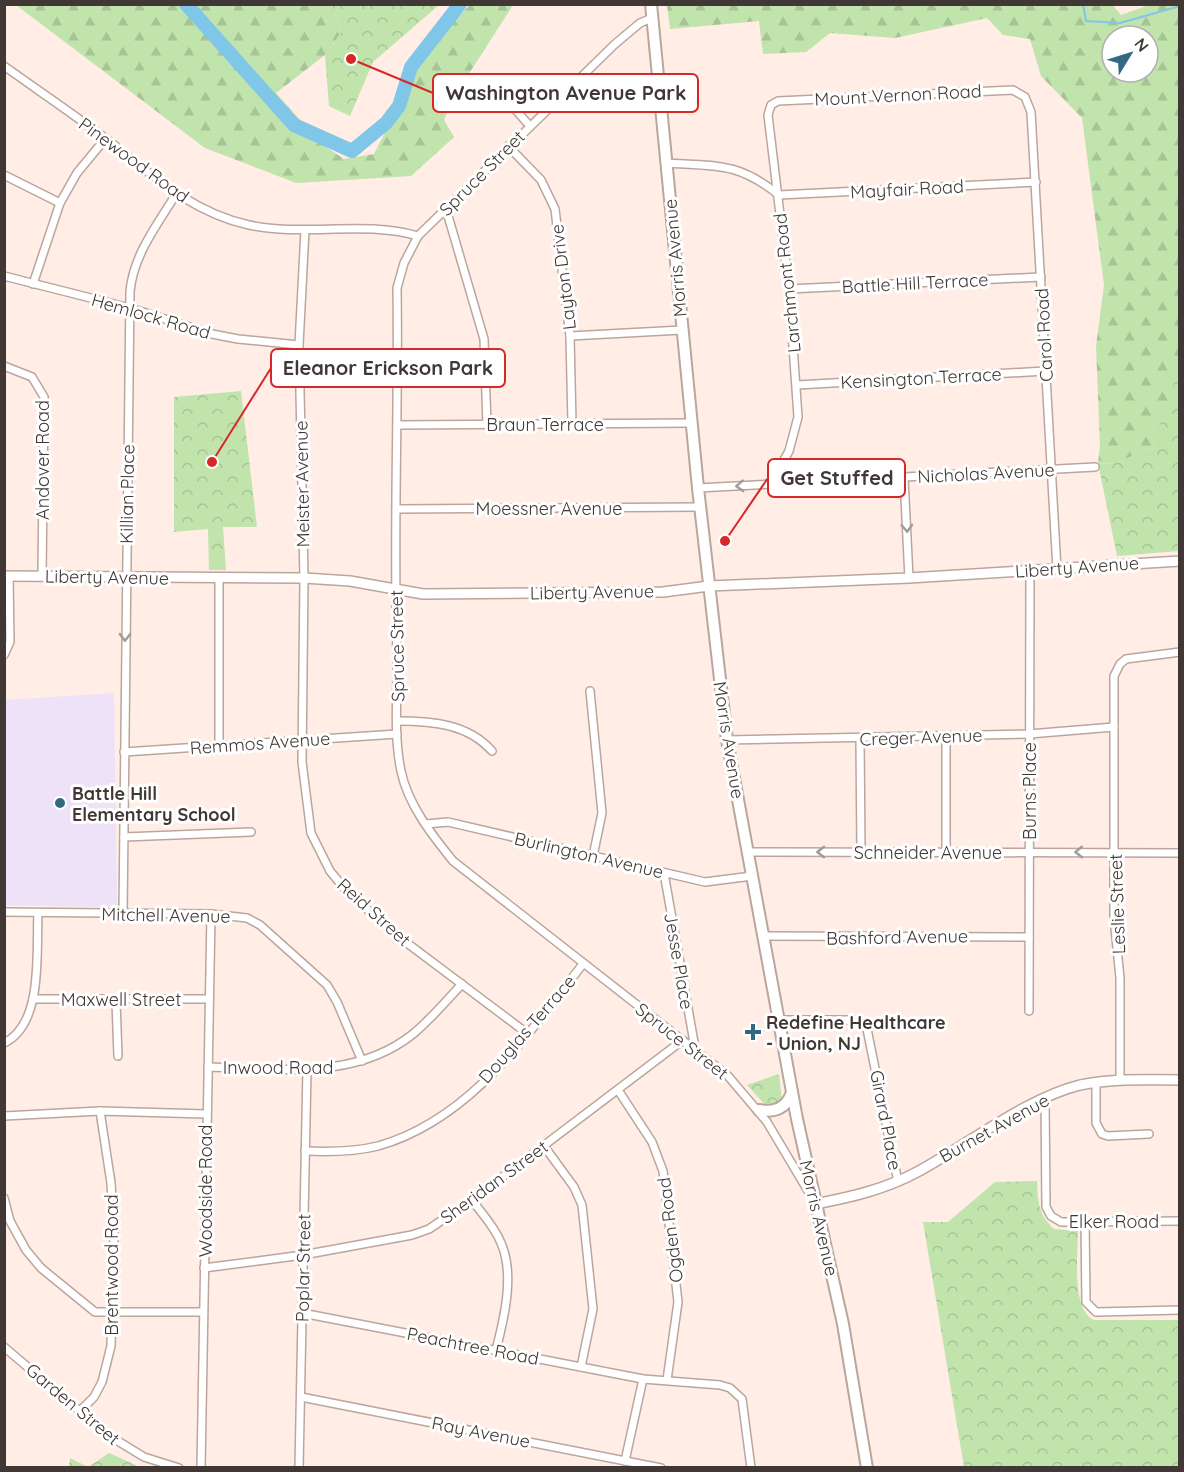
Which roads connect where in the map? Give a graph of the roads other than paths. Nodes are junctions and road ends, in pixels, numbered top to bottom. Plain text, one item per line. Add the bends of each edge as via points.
1 (651, 4) edge
2 (652, 18) junction
3 (4, 66) edge
4 (499, 91) dead end
5 (1028, 101) joint
6 (529, 125) junction
7 (105, 138) junction
8 (508, 146) junction
9 (666, 163) junction
10 (4, 175) edge
11 (1036, 182) junction
12 (176, 194) junction
13 (779, 195) junction
14 (60, 203) junction
15 (446, 209) junction
16 (305, 230) junction
17 (417, 236) junction
18 (4, 276) edge
19 (1041, 277) junction
20 (33, 284) junction
21 (789, 289) junction
22 (130, 308) junction
23 (682, 330) junction
24 (570, 336) junction
25 (299, 345) junction
26 (4, 366) edge
27 (1045, 371) junction
28 (797, 385) junction
29 (692, 423) junction
30 (572, 424) junction
31 (398, 425) junction
32 (487, 425) junction
33 (1095, 467) dead end
34 (1050, 470) junction
35 (904, 478) junction
36 (770, 484) junction
37 (698, 488) junction
38 (700, 507) junction
39 (398, 509) junction
40 (1179, 561) edge
41 (1057, 570) junction
42 (1030, 571) junction
43 (7, 576) edge
44 (42, 576) junction
45 (219, 578) junction
46 (303, 578) junction
47 (909, 578) junction
48 (126, 579) junction
49 (709, 586) junction
50 (395, 591) junction
51 (1179, 652) edge
52 (4, 655) edge
53 (590, 691) dead end
54 (398, 721) junction
55 (1114, 727) junction
56 (397, 734) junction
57 (1029, 734) junction
58 (946, 737) junction
59 (303, 739) junction
60 (860, 739) junction
61 (727, 740) junction
62 (219, 746) junction
63 (492, 751) dead end
64 (124, 752) junction
65 (426, 824) junction
66 (251, 832) dead end
67 (124, 837) junction
68 (748, 852) junction
69 (861, 852) junction
70 (1114, 852) junction
71 (946, 853) junction
72 (1029, 853) junction
73 (1179, 853) edge
74 (593, 856) junction
75 (664, 873) junction
76 (752, 876) junction
77 (4, 912) edge
78 (38, 913) junction
79 (123, 913) junction
80 (211, 914) junction
81 (764, 936) junction
82 (1029, 938) junction
83 (583, 964) junction
84 (462, 984) junction
85 (33, 999) junction
86 (209, 999) junction
87 (116, 1001) junction
88 (1029, 1011) dead end
89 (779, 1020) junction
90 (528, 1034) junction
91 (683, 1040) junction
92 (4, 1043) edge
93 (695, 1048) junction
94 (118, 1056) dead end
95 (362, 1061) junction
96 (208, 1067) junction
97 (307, 1069) junction
98 (1120, 1080) junction
99 (1179, 1080) edge
100 (1096, 1082) junction
101 (618, 1090) junction
102 (792, 1092) junction
103 (1045, 1099) junction
104 (759, 1110) junction
105 (100, 1111) junction
106 (206, 1114) junction
107 (4, 1116) edge
108 (1149, 1134) dead end
109 (544, 1146) junction
110 (305, 1151) junction
111 (898, 1182) junction
112 (4, 1198) edge
113 (472, 1200) junction
114 (816, 1204) junction
115 (1179, 1221) edge
116 (1085, 1222) junction
117 (303, 1255) junction
118 (204, 1268) junction
119 (1179, 1310) edge
120 (112, 1312) junction
121 (203, 1312) junction
122 (302, 1313) junction
123 (4, 1347) edge
124 (496, 1350) junction
125 (581, 1367) junction
126 (643, 1379) junction
127 (667, 1380) junction
128 (301, 1397) junction
129 (81, 1410) junction
130 (625, 1461) junction
131 (179, 1467) edge
132 (201, 1467) edge
133 (299, 1467) edge
134 (661, 1467) edge
135 (751, 1467) edge
136 (867, 1467) edge

1 - 2 main road, Morris Avenue
2 - 6 street, Spruce Street via 615,44
2 - 9 main road, Morris Avenue
3 - 7 street, Pinewood Road
4 - 6 street
5 - 11 street, Carol Road
5 - 13 street, Mount Vernon Road via 1020,93 1006,90 778,101 768,110
6 - 8 street, Spruce Street
7 - 12 street, Pinewood Road
7 - 14 street via 77,173
8 - 15 street, Spruce Street
8 - 24 street, Layton Drive via 541,180 555,209
9 - 13 street, Larchmont Road via 745,171
9 - 23 main road, Morris Avenue
10 - 14 street
11 - 13 street, Mayfair Road
11 - 19 street, Carol Road
12 - 16 street, Pinewood Road via 237,222
12 - 22 street, Killian Place via 133,269
13 - 21 street, Larchmont Road
14 - 20 street
15 - 17 street, Spruce Street
15 - 32 street via 484,339
16 - 17 street, Pinewood Road via 386,230
16 - 25 street, Meister Avenue
17 - 31 street, Spruce Street via 398,288
18 - 20 street, Hemlock Road
19 - 21 street, Battle Hill Terrace
19 - 27 street, Carol Road
20 - 22 street, Hemlock Road
21 - 28 street, Larchmont Road
22 - 25 street, Hemlock Road via 221,336
22 - 48 street, Killian Place
23 - 24 street
23 - 29 main road, Morris Avenue
24 - 30 street, Layton Drive
25 - 46 street, Meister Avenue
26 - 44 street, Andover Road via 32,377 44,397
27 - 28 street, Kensington Terrace
27 - 34 street, Carol Road
28 - 36 street, Larchmont Road via 795,435
29 - 30 street, Braun Terrace
29 - 37 main road, Morris Avenue
30 - 32 street, Braun Terrace
31 - 32 street, Braun Terrace
31 - 39 street, Spruce Street
33 - 34 street, Nicholas Avenue
34 - 35 street, Nicholas Avenue
34 - 41 street, Carol Road
35 - 36 street, Nicholas Avenue
35 -> 47 street
36 -> 37 street, Nicholas Avenue
37 - 38 main road, Morris Avenue
38 - 39 street, Moessner Avenue
38 - 49 main road, Morris Avenue
39 - 50 street, Spruce Street
40 - 41 street, Liberty Avenue
41 - 42 street, Liberty Avenue
42 - 47 street, Liberty Avenue
42 - 57 street, Burns Place
43 - 44 street, Liberty Avenue
43 - 52 street via 10,642
44 - 48 street, Liberty Avenue
45 - 46 street, Liberty Avenue
45 - 48 street, Liberty Avenue
45 - 62 street
46 - 50 street, Liberty Avenue via 350,581
46 - 59 street, Meister Avenue
47 - 49 street, Liberty Avenue
48 -> 64 street, Killian Place
49 - 50 street, Liberty Avenue via 663,592
49 - 61 main road, Morris Avenue
50 - 54 street, Spruce Street
51 - 55 street, Leslie Street via 1133,657 1120,664 1114,676
53 - 74 street via 602,813
54 - 56 street, Spruce Street
54 - 63 street via 436,721 481,739
55 - 57 street, Creger Avenue
55 - 70 street, Leslie Street
56 - 59 street, Remmos Avenue
56 - 65 street, Spruce Street via 401,773
57 - 58 street, Creger Avenue
57 - 72 street, Burns Place
58 - 60 street, Creger Avenue
58 - 71 street
59 - 62 street, Remmos Avenue
59 - 84 street, Reid Street via 307,816 315,845 330,871 399,937
60 - 61 street, Creger Avenue
60 - 69 street
61 - 68 main road, Morris Avenue
62 - 64 street, Remmos Avenue
64 - 67 street, Killian Place
65 - 74 street, Burlington Avenue via 448,822
65 - 83 street, Spruce Street via 453,861
66 - 67 street
67 - 79 street, Killian Place
69 -> 68 street, Schneider Avenue
68 - 76 main road, Morris Avenue
69 - 71 street, Schneider Avenue
70 -> 72 street, Schneider Avenue
70 - 73 street, Schneider Avenue
70 - 98 street, Leslie Street
71 - 72 street, Schneider Avenue
72 - 82 street, Burns Place
74 - 75 street, Burlington Avenue
75 - 76 street, Burlington Avenue via 705,882
75 - 93 street, Jesse Place
76 - 81 main road, Morris Avenue
77 - 78 street, Mitchell Avenue
78 - 79 street, Mitchell Avenue
78 - 85 street
79 - 80 street, Mitchell Avenue
80 - 86 street, Woodside Road
80 - 95 street, Mitchell Avenue via 233,915 260,925 327,985
81 - 82 street, Bashford Avenue
81 - 89 main road, Morris Avenue
82 - 88 street, Burns Place
83 - 90 street, Douglas Terrace
83 - 91 street, Spruce Street
84 - 90 street, Reid Street
84 - 95 street, Inwood Road via 414,1033
85 - 87 street, Maxwell Street
85 - 92 street via 23,1027
86 - 87 street, Maxwell Street
86 - 96 street, Woodside Road
87 - 94 street
89 - 102 main road, Morris Avenue
89 - 111 street, Girard Place via 854,1020 866,1024
90 - 110 street, Douglas Terrace via 468,1096 406,1136 355,1150
91 - 93 street, Spruce Street
91 - 101 street, Sheridan Street
93 - 104 street, Spruce Street
95 - 97 street, Inwood Road
96 - 97 street, Inwood Road
96 - 106 street, Woodside Road
97 - 110 street, Poplar Street
98 - 99 street, Burnet Avenue
98 - 100 street, Burnet Avenue
100 - 103 street, Burnet Avenue
100 - 108 street via 1096,1123 1102,1134
101 - 109 street, Sheridan Street
101 - 127 street, Ogden Road via 652,1142 663,1171 678,1302
102 - 104 main road via 781,1108
102 - 114 main road, Morris Avenue
103 - 111 street, Burnet Avenue
103 - 116 street, Elker Road via 1046,1206 1051,1216 1061,1222
104 - 114 street, Spruce Street
105 - 106 street
105 - 107 street
105 - 120 street, Brentwood Road via 111,1183
106 - 118 street, Woodside Road
109 - 113 street, Sheridan Street
109 - 125 street via 574,1187 582,1205 593,1308
110 - 117 street, Poplar Street
111 - 114 street, Burnet Avenue via 865,1194
112 - 120 street via 19,1240 41,1268 96,1312
113 - 117 street, Sheridan Street via 444,1220 412,1235
113 - 124 street via 502,1244 506,1268 505,1304
114 - 136 main road, Morris Avenue via 843,1324
115 - 116 street, Elker Road
116 - 119 street via 1086,1302 1090,1309
117 - 118 street, Sheridan Street
117 - 122 street, Poplar Street
118 - 121 street, Woodside Road
120 - 121 street
120 - 129 street, Brentwood Road via 105,1376 94,1397
121 - 132 street, Woodside Road
122 - 124 street, Peachtree Road
122 - 128 street, Poplar Street
123 - 129 street, Garden Street
124 - 125 street, Peachtree Road
125 - 126 street, Peachtree Road
126 - 127 street, Peachtree Road
126 - 130 street
127 - 135 street, Peachtree Road via 720,1385 736,1392 744,1407
128 - 130 street, Ray Avenue
128 - 133 street, Poplar Street
129 - 131 street, Garden Street via 127,1448 159,1463
130 - 134 street, Ray Avenue

